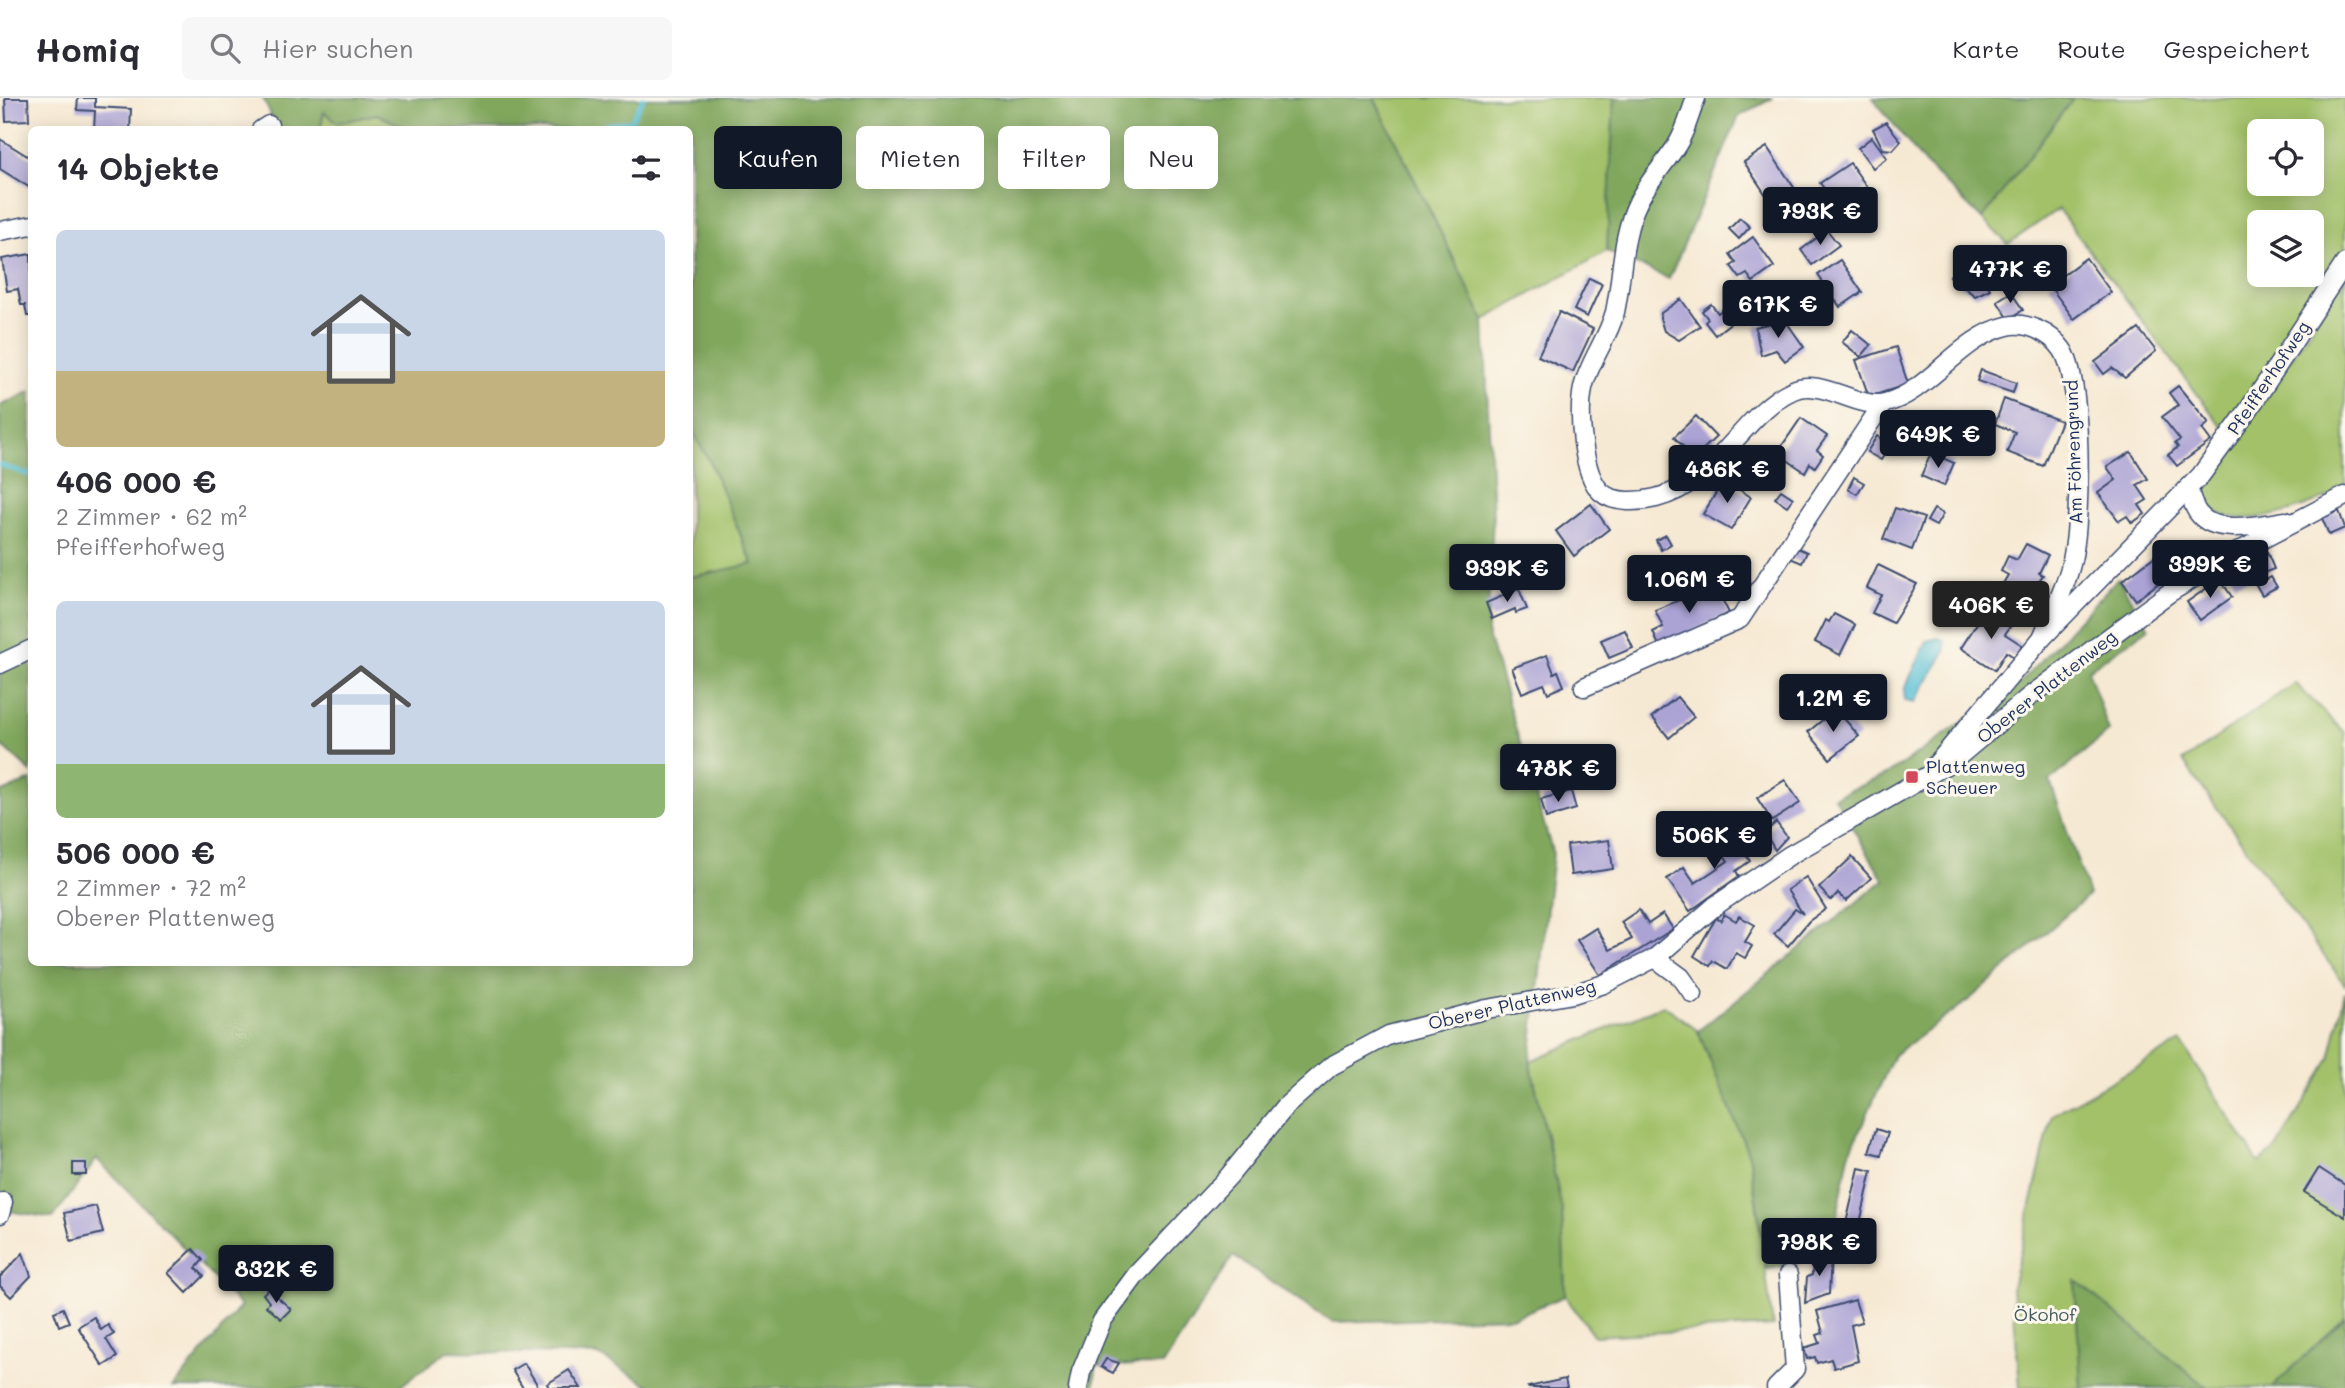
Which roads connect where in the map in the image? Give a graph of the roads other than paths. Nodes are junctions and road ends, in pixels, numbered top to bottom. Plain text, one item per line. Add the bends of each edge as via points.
1 (1696, 98) edge
2 (28, 226) edge
3 (0, 231) edge
4 (2345, 263) edge
5 (1882, 405) junction
6 (2188, 488) junction
7 (2345, 496) edge
8 (2299, 520) junction
9 (2042, 638) junction
10 (28, 651) edge
11 (0, 664) edge
12 (1584, 687) dead end
13 (1928, 776) junction
14 (1656, 958) junction
15 (1693, 993) dead end
16 (1788, 1275) dead end
17 (1078, 1388) edge
18 (1776, 1388) edge

1 - 5 street via 1680,141 1639,200 1626,232 1613,318 1583,388 1587,463 1601,491 1610,498 1637,501 1679,489 1796,388 1821,389
2 - 3 street
4 - 6 street, Pfeifferhofweg via 2249,409
5 - 9 street, Am Föhrengrund via 1897,399 1976,340 2008,325 2034,328 2063,350 2071,371 2077,443 2077,526 2069,570
5 - 12 street, Am Föhrengrund via 1740,619
6 - 8 street via 2199,515 2222,526
6 - 9 street, Pfeifferhofweg
7 - 8 street, Oberer Plattenweg
8 - 13 street, Oberer Plattenweg via 2169,593
9 - 13 street, Pfeifferhofweg
10 - 11 street
13 - 14 street, Oberer Plattenweg via 1790,855 1715,906
14 - 15 street
14 - 17 street, Oberer Plattenweg via 1573,994 1487,1009 1389,1035 1331,1066 1286,1106 1229,1176 1136,1275 1102,1321
16 - 18 street via 1795,1369

